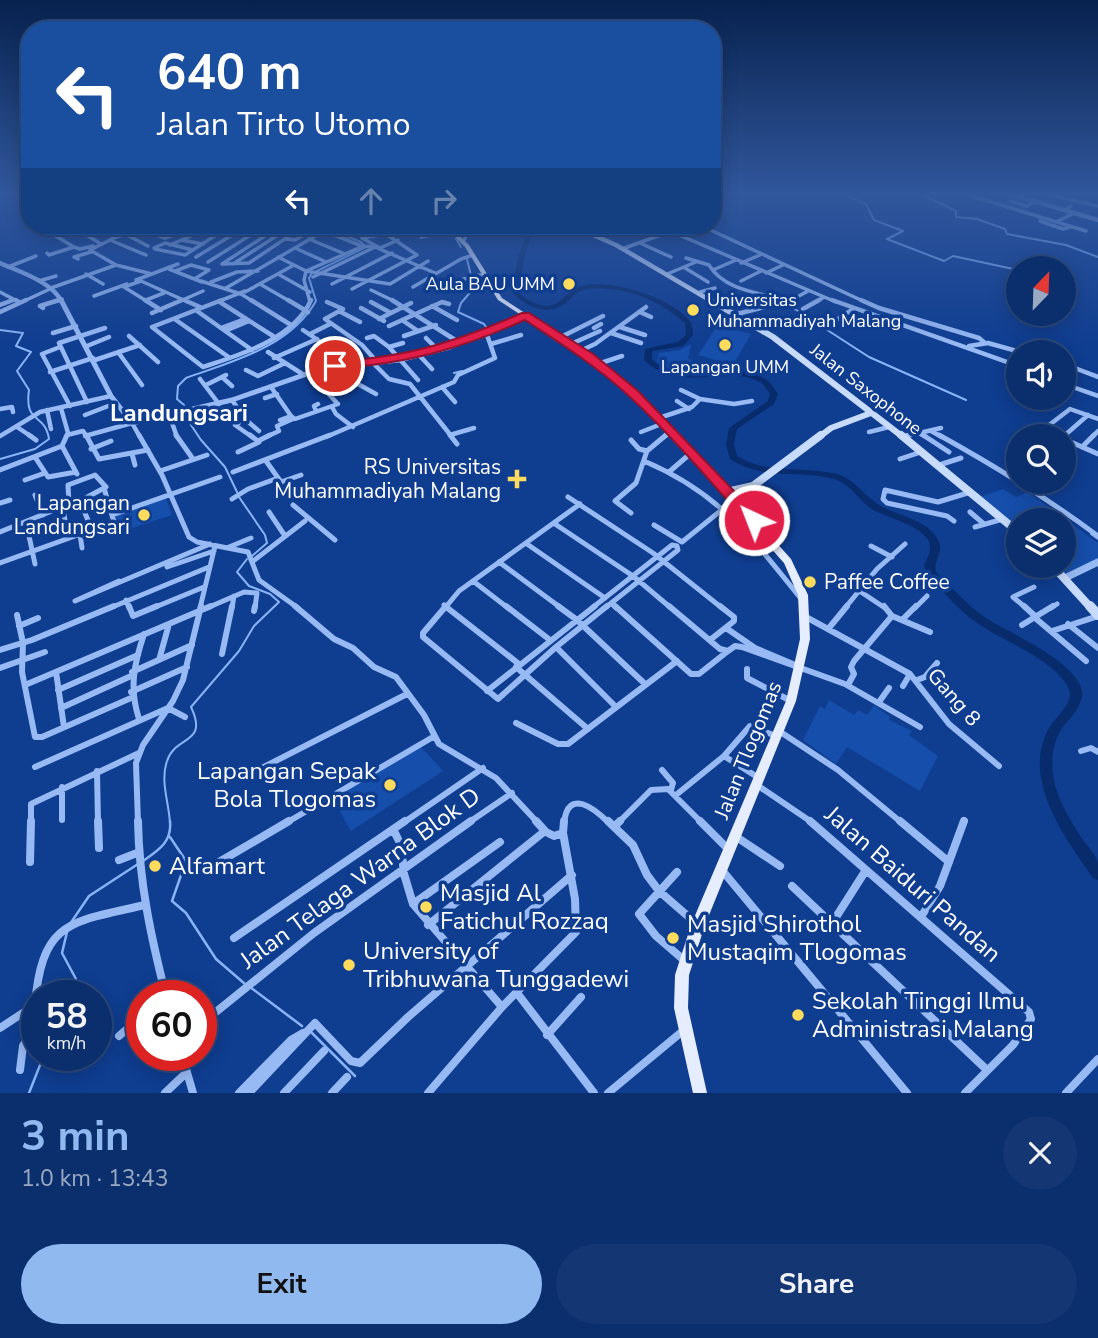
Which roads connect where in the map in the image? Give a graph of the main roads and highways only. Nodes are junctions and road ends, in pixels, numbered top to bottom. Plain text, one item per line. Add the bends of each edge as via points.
1 (466, 244) edge
2 (612, 244) edge
3 (871, 413) junction
4 (727, 492) junction
5 (1006, 522) edge
6 (1065, 578) edge
7 (1098, 616) edge
8 (700, 1093) edge

1 - 4 main road, Jalan Tlogomas via 500,299 598,364 661,420
2 - 3 main road, Jalan Saxophone via 737,314
3 - 4 main road via 821,435 755,485
3 - 5 main road, Jalan Saxophone
4 - 8 main road, Jalan Tlogomas via 759,535 792,568 806,612 791,701 685,962 680,994
6 - 7 main road

